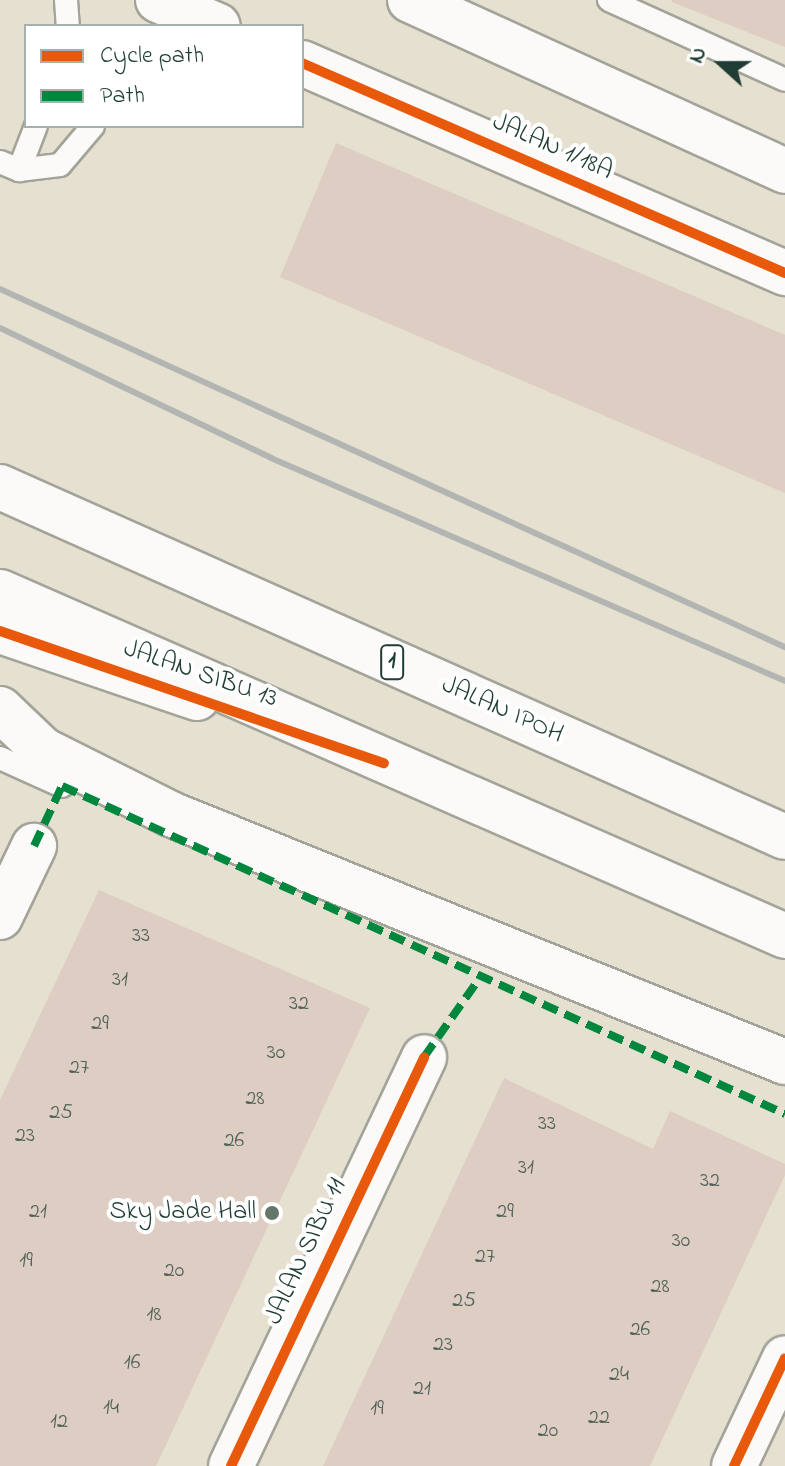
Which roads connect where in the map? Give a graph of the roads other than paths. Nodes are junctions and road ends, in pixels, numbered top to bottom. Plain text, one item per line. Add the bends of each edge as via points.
1 (66, 0) edge
2 (410, 0) edge
3 (609, 0) edge
4 (68, 24) edge
5 (304, 64) edge
6 (785, 80) edge
7 (35, 128) edge
8 (91, 128) edge
9 (776, 165) edge
10 (9, 166) edge
11 (785, 273) edge
12 (0, 487) edge
13 (0, 592) edge
14 (0, 631) edge
15 (0, 709) edge
16 (0, 758) edge
17 (384, 763) junction
18 (62, 786) dead end
19 (785, 837) edge
20 (34, 846) dead end
21 (0, 917) edge
22 (785, 936) edge
23 (424, 1057) dead end
24 (785, 1062) edge
25 (785, 1358) edge
26 (231, 1466) edge
27 (734, 1466) edge

1 - 4 lane
2 - 9 main road
3 - 6 lane
5 - 11 main road, JALAN 1/18A
7 - 10 lane
8 - 10 lane via 60,165
12 - 19 main road, JALAN IPOH / 1
13 - 17 main road
14 - 17 main road, JALAN SIBU 13
15 - 24 main road via 43,750 173,815
16 - 18 lane
17 - 22 main road
20 - 21 main road
23 - 26 main road, JALAN SIBU 11
25 - 27 main road

